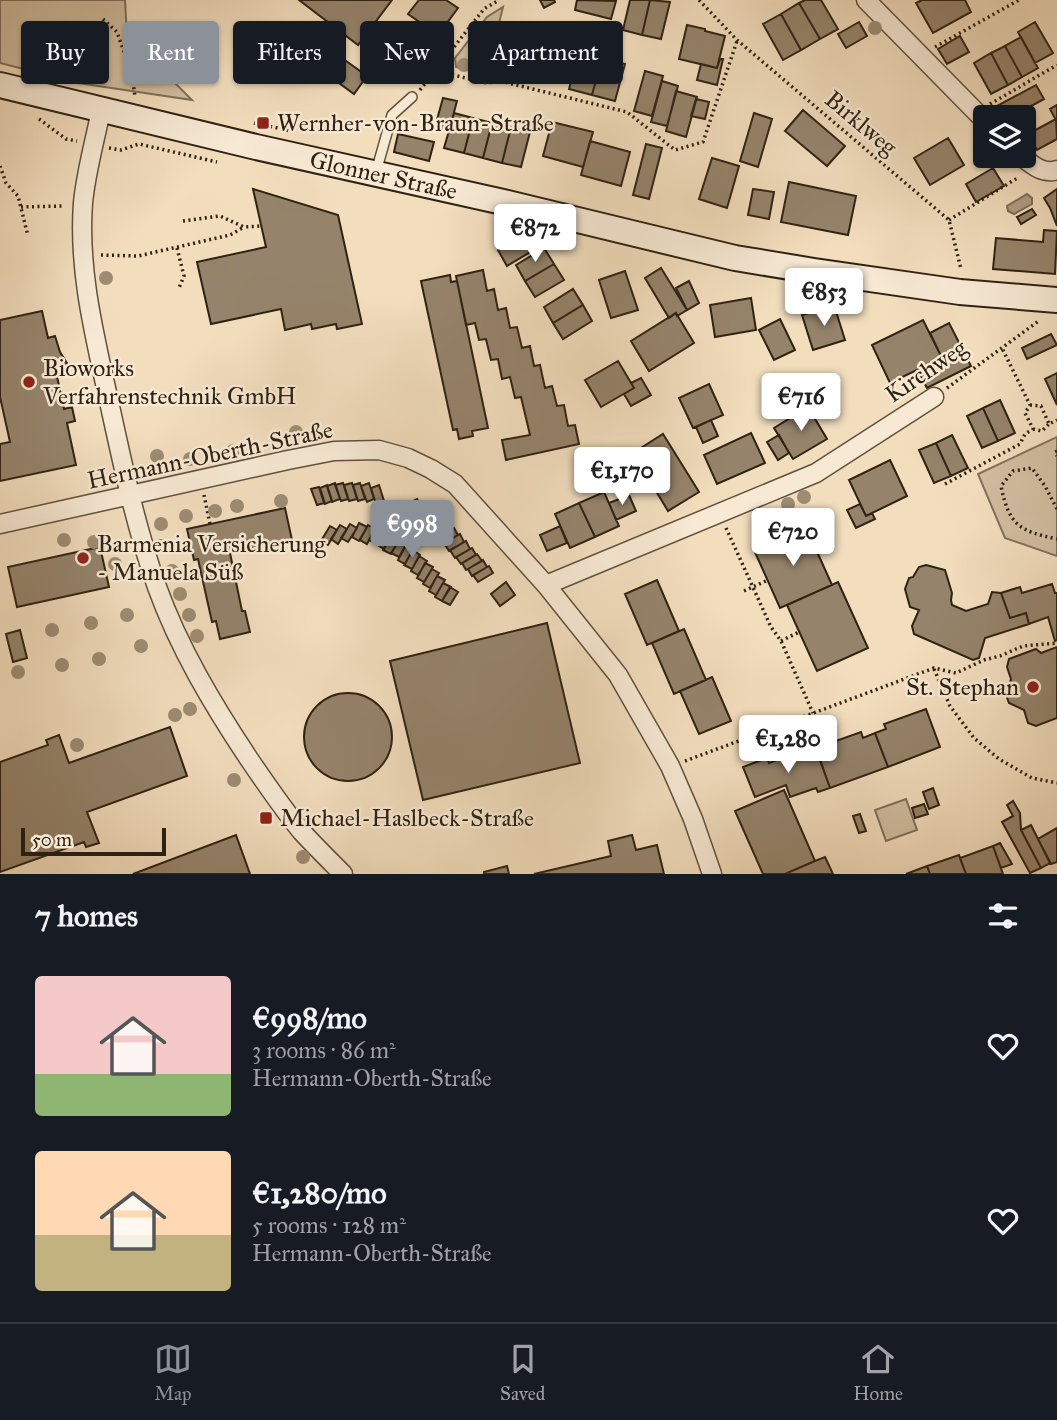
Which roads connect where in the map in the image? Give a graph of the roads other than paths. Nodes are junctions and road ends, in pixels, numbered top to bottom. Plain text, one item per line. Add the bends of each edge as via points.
1 (866, 0) edge
2 (0, 85) edge
3 (412, 97) road end
4 (973, 108) edge
5 (101, 110) junction
6 (1036, 167) edge
7 (1057, 170) edge
8 (375, 174) junction
9 (1053, 300) edge
10 (934, 397) road end
11 (129, 495) junction
12 (0, 524) edge
13 (546, 585) junction
14 (343, 874) edge
15 (712, 874) edge

1 - 4 street
2 - 5 street, Glonner Straße
3 - 8 lane via 392,115
5 - 8 street, Glonner Straße
5 - 11 street via 83,205 86,289
6 - 7 street
8 - 9 street, Glonner Straße via 735,258 960,292
10 - 13 street, Kirchweg via 816,473
11 - 12 street, Hermann-Oberth-Straße
11 - 13 street, Hermann-Oberth-Straße via 334,451 379,450 408,458 455,484
11 - 14 street via 165,608 201,682 279,802
13 - 15 street, Hermann-Oberth-Straße via 618,676 670,766

